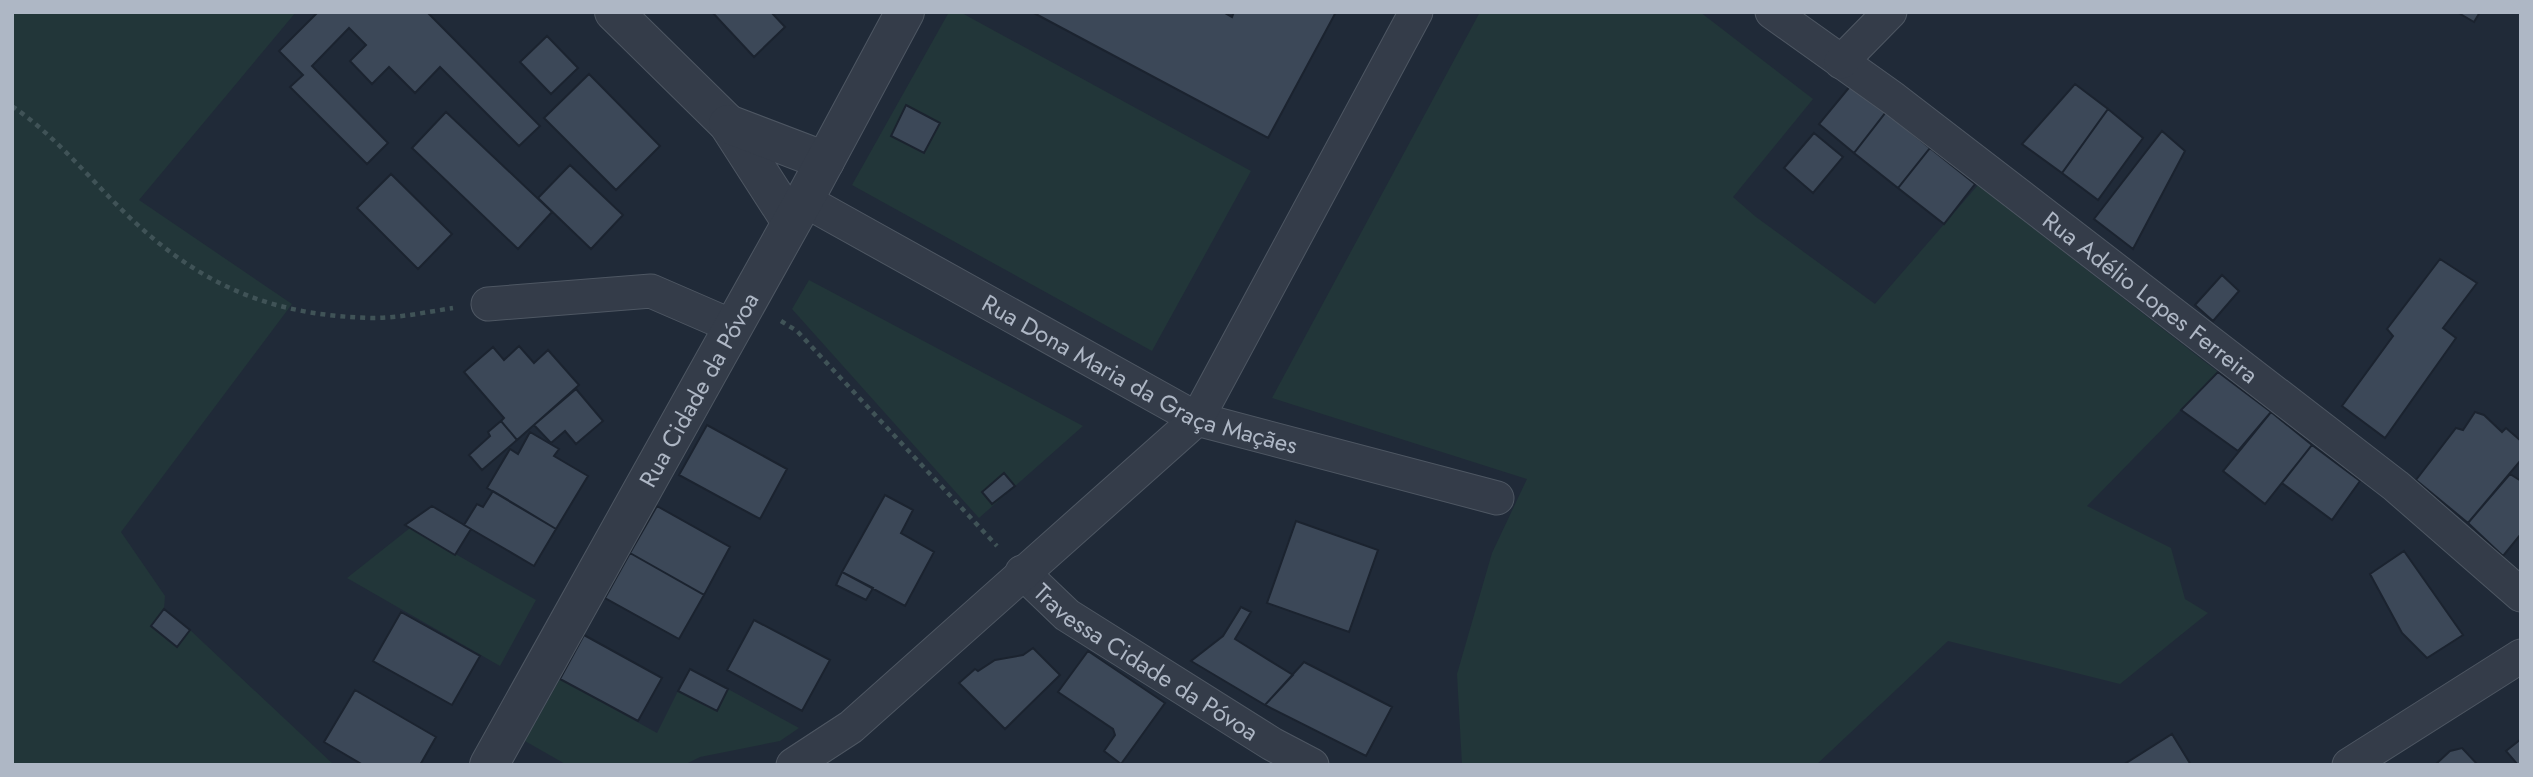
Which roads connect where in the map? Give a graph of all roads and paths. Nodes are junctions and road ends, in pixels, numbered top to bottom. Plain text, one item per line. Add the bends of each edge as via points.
1 (614, 12) edge
2 (905, 12) edge
3 (1416, 12) edge
4 (1772, 12) edge
5 (1890, 12) edge
6 (1841, 62) junction
7 (12, 106) edge
8 (728, 124) junction
9 (825, 161) junction
10 (798, 211) junction
11 (488, 304) joint
12 (741, 314) junction
13 (1197, 419) junction
14 (1497, 498) dead end
15 (1022, 572) junction
16 (2521, 595) edge
17 (2521, 656) edge
18 (489, 765) edge
19 (793, 765) edge
20 (1312, 765) edge
21 (2349, 765) edge

1 - 8 street
2 - 9 street, Rua Cidade da Póvoa
3 - 13 street
4 - 6 street, Rua Adélio Lopes Ferreira
5 - 6 street
6 - 16 street, Rua Adélio Lopes Ferreira via 2396,486
7 - 11 path via 148,234 195,270 251,299 306,313 376,318
8 - 9 street
8 - 10 street
9 - 10 street, Rua Cidade da Póvoa
10 - 12 street, Rua Cidade da Póvoa
10 - 13 street, Rua Dona Maria da Graça Maçães
11 - 12 street via 651,291
12 - 15 path via 797,331
12 - 18 street, Rua Cidade da Póvoa
13 - 14 street, Rua Dona Maria da Graça Maçães
13 - 15 street
15 - 19 street via 851,727
15 - 20 street, Travessa Cidade da Póvoa via 1067,615
17 - 21 street

